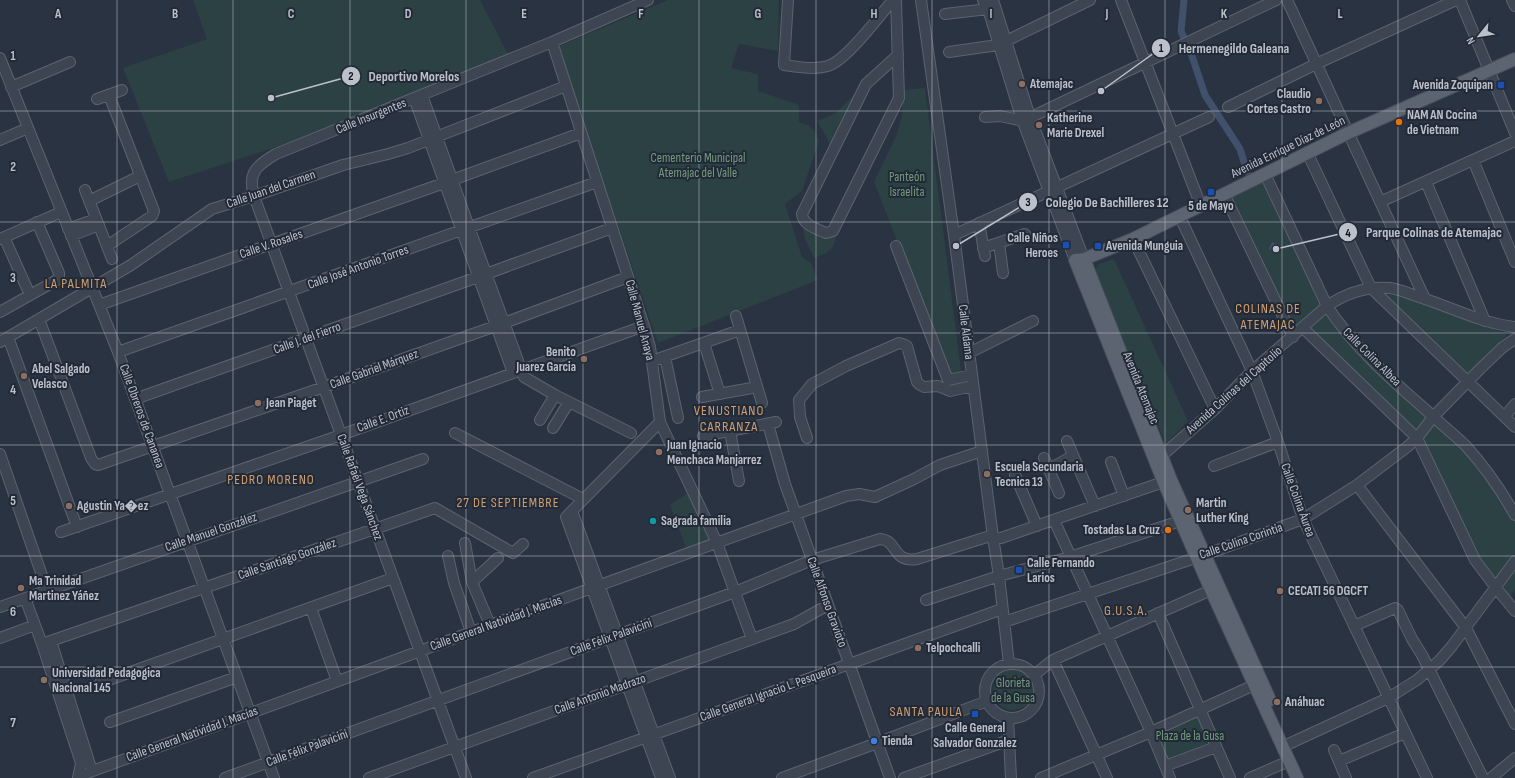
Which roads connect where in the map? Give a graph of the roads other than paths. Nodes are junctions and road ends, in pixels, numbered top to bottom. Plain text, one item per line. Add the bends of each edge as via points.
1 (648, 0) edge
2 (788, 0) edge
3 (894, 0) edge
4 (921, 0) edge
5 (1090, 0) edge
6 (1121, 0) edge
7 (1276, 0) edge
8 (1287, 0) edge
9 (1456, 0) edge
10 (1460, 0) edge
11 (1512, 0) edge
12 (988, 3) edge
13 (1515, 6) edge
14 (946, 14) dead end
15 (552, 42) junction
16 (1002, 43) junction
17 (949, 52) dead end
18 (898, 55) junction
19 (0, 58) edge
20 (1515, 59) edge
21 (70, 62) dead end
22 (1145, 62) junction
23 (1316, 64) junction
24 (1489, 70) junction
25 (3, 76) edge
26 (566, 86) junction
27 (11, 87) junction
28 (122, 90) dead end
29 (109, 95) junction
30 (418, 96) junction
31 (97, 100) dead end
32 (1228, 107) dead end
33 (1209, 117) dead end
34 (985, 118) dead end
35 (1027, 119) junction
36 (28, 128) junction
37 (581, 133) junction
38 (1348, 133) junction
39 (1515, 133) edge
40 (1173, 134) junction
41 (433, 139) junction
42 (0, 140) edge
43 (1515, 141) edge
44 (1307, 152) junction
45 (1473, 160) junction
46 (1265, 174) junction
47 (140, 176) junction
48 (448, 181) junction
49 (598, 182) junction
50 (1426, 182) junction
51 (1053, 188) junction
52 (85, 190) dead end
53 (1224, 194) junction
54 (254, 196) junction
55 (89, 201) junction
56 (1380, 202) junction
57 (1201, 206) junction
58 (61, 212) junction
59 (1180, 217) junction
60 (37, 222) junction
61 (97, 222) junction
62 (979, 223) junction
63 (612, 228) junction
64 (465, 229) junction
65 (70, 233) junction
66 (1025, 234) dead end
67 (954, 235) junction
68 (2, 238) edge
69 (1133, 239) junction
70 (999, 243) junction
71 (272, 244) junction
72 (107, 246) junction
73 (896, 246) dead end
74 (112, 259) dead end
75 (1080, 259) junction
76 (1515, 262) edge
77 (1003, 273) dead end
78 (482, 275) junction
79 (628, 276) junction
80 (92, 288) junction
81 (1371, 288) junction
82 (289, 291) junction
83 (30, 295) junction
84 (1425, 299) junction
85 (99, 305) junction
86 (1327, 306) junction
87 (0, 312) edge
88 (736, 316) dead end
89 (39, 319) junction
90 (1033, 321) dead end
91 (1485, 321) junction
92 (500, 324) junction
93 (644, 326) junction
94 (1515, 327) edge
95 (1303, 328) junction
96 (740, 330) junction
97 (1293, 337) junction
98 (306, 339) junction
99 (1515, 339) edge
100 (4, 340) edge
101 (704, 343) junction
102 (118, 352) junction
103 (969, 353) junction
104 (665, 357) junction
105 (652, 362) junction
106 (517, 371) junction
107 (1252, 371) junction
108 (972, 375) junction
109 (1469, 382) junction
110 (973, 386) junction
111 (324, 387) junction
112 (757, 387) junction
113 (720, 394) junction
114 (555, 395) junction
115 (702, 397) dead end
116 (135, 399) junction
117 (570, 402) junction
118 (762, 403) dead end
119 (1515, 404) edge
120 (1214, 408) junction
121 (1505, 416) junction
122 (1433, 417) junction
123 (678, 418) dead end
124 (540, 420) dead end
125 (660, 422) junction
126 (1515, 427) edge
127 (553, 428) dead end
128 (730, 431) junction
129 (455, 433) dead end
130 (630, 433) dead end
131 (341, 434) junction
132 (703, 436) dead end
133 (807, 438) dead end
134 (1417, 438) junction
135 (1067, 441) dead end
136 (1278, 442) junction
137 (153, 446) junction
138 (982, 451) junction
139 (0, 454) edge
140 (1073, 456) junction
141 (1044, 458) dead end
142 (1159, 458) junction
143 (422, 459) dead end
144 (1111, 462) dead end
145 (1214, 466) dead end
146 (1049, 469) junction
147 (1015, 475) dead end
148 (358, 481) junction
149 (739, 481) dead end
150 (1168, 481) junction
151 (1357, 484) junction
152 (170, 493) junction
153 (1059, 493) dead end
154 (1124, 496) junction
155 (583, 499) junction
156 (1095, 506) junction
157 (796, 514) junction
158 (1515, 515) edge
159 (1054, 520) junction
160 (1303, 520) junction
161 (1180, 521) junction
162 (1037, 526) junction
163 (77, 527) junction
164 (375, 529) junction
165 (61, 532) dead end
166 (993, 537) junction
167 (188, 541) junction
168 (465, 543) dead end
169 (717, 543) junction
170 (523, 544) dead end
171 (448, 556) dead end
172 (1200, 556) junction
173 (1070, 557) junction
174 (498, 558) dead end
175 (812, 560) junction
176 (1515, 560) edge
177 (999, 576) junction
178 (393, 578) junction
179 (472, 582) junction
180 (596, 587) junction
181 (205, 588) junction
182 (1496, 588) junction
183 (47, 590) junction
184 (1211, 590) junction
185 (735, 592) junction
186 (1087, 594) junction
187 (25, 598) junction
188 (926, 600) dead end
189 (828, 605) junction
190 (0, 607) edge
191 (311, 608) junction
192 (1002, 608) junction
193 (1515, 611) edge
194 (1158, 613) junction
195 (1004, 622) junction
196 (490, 624) junction
197 (35, 625) junction
198 (1354, 626) junction
199 (1466, 628) junction
200 (472, 632) junction
201 (614, 636) junction
202 (1106, 636) junction
203 (0, 638) edge
204 (752, 639) junction
205 (224, 640) junction
206 (47, 643) junction
207 (420, 651) junction
208 (1053, 660) junction
209 (849, 664) junction
210 (1009, 664) junction
211 (1429, 669) junction
212 (1034, 675) junction
213 (237, 677) junction
214 (338, 681) junction
215 (100, 683) dead end
216 (631, 683) junction
217 (1254, 685) junction
218 (1388, 698) junction
219 (438, 700) junction
220 (987, 700) junction
221 (1200, 708) junction
222 (250, 713) junction
223 (1008, 718) junction
224 (110, 722) dead end
225 (1515, 724) edge
226 (1151, 732) junction
227 (1405, 733) junction
228 (650, 735) junction
229 (1009, 740) junction
230 (877, 743) junction
231 (1286, 745) junction
232 (455, 747) junction
233 (1216, 747) junction
234 (1334, 750) dead end
235 (1097, 754) junction
236 (1515, 758) edge
237 (1289, 761) junction
238 (1339, 761) junction
239 (268, 762) junction
240 (1165, 766) junction
241 (92, 771) junction
242 (78, 777) edge
243 (225, 778) edge
244 (274, 778) edge
245 (369, 778) edge
246 (466, 778) edge
247 (533, 778) edge
248 (662, 778) edge
249 (782, 778) edge
250 (890, 778) edge
251 (904, 778) edge
252 (1012, 778) edge
253 (1041, 778) edge
254 (1107, 778) edge
255 (1170, 778) edge
256 (1230, 778) edge
257 (1250, 778) edge
258 (1297, 778) edge
259 (1305, 778) edge
260 (1346, 778) edge
261 (1426, 778) edge
262 (1483, 778) edge
263 (1491, 778) edge

1 - 15 street, Calle Insurgentes
2 - 3 street via 784,66 812,68 827,66 849,51
3 - 18 street
4 - 67 street, Calle Aldama
5 - 16 street
6 - 22 street
7 - 22 street
8 - 23 street
9 - 23 street
10 - 24 street
11 - 13 street
12 - 14 street
12 - 16 street, Avenida Atemajac
15 - 26 street, Calle Manuel Anaya
15 - 30 street, Calle Insurgentes
16 - 17 street
16 - 35 street, Avenida Atemajac
18 - 18 street via 899,98 833,231 826,233 806,223 802,214 866,84
19 - 25 street, Calle Obreros de Cananea
20 - 24 main road, Avenida Enrique Díaz de León
21 - 27 street
22 - 35 street
22 - 40 street
23 - 32 street
23 - 38 street
24 - 38 main road, Avenida Enrique Díaz de León
24 - 39 street
25 - 27 street, Calle Obreros de Cananea
26 - 37 street, Calle Manuel Anaya
26 - 41 street, Calle Juan del Carmen
27 - 36 street, Calle Obreros de Cananea
28 - 29 street
29 - 31 street
29 - 47 street
30 - 41 street
30 - 54 street, Calle Insurgentes via 268,159 252,178
33 - 40 street
34 - 35 street via 1000,116
35 - 51 street, Avenida Atemajac
36 - 42 street
36 - 58 street, Calle Obreros de Cananea
37 - 48 street, Calle V. Rosales
37 - 49 street, Calle Manuel Anaya
38 - 44 main road, Avenida Enrique Díaz de León
38 - 56 street
40 - 51 street
40 - 57 street
41 - 48 street
41 - 54 street, Calle Juan del Carmen via 388,154 343,164
43 - 45 street
44 - 46 main road, Avenida Enrique Díaz de León
44 - 81 street
45 - 50 street
45 - 76 street
46 - 53 main road, Avenida Enrique Díaz de León
46 - 86 street, Calle Colina Albea
47 - 55 street
47 - 72 street via 153,214
48 - 64 street
48 - 71 street, Calle V. Rosales
49 - 63 street, Calle Manuel Anaya
49 - 64 street, Calle José Antonio Torres
50 - 56 street
50 - 91 street
51 - 62 street
51 - 75 street, Avenida Atemajac
52 - 55 street
53 - 57 main road, Avenida Enrique Díaz de León
53 - 97 street
54 - 71 street, Calle Rafaél Vega Sánchez
54 - 80 street, Calle Juan del Carmen via 212,209 131,265
55 - 61 street
56 - 84 street
57 - 59 main road, Avenida Enrique Díaz de León
58 - 60 street
58 - 65 street, Calle Obreros de Cananea
59 - 69 main road, Avenida Enrique Díaz de León
59 - 107 street, Calle Colina Áurea
60 - 68 street
60 - 83 street via 60,276
61 - 65 street
61 - 72 street
62 - 67 street
62 - 70 street via 984,252
63 - 78 street, Calle J. del Fierro
63 - 79 street, Calle Manuel Anaya
64 - 78 street
64 - 82 street, Calle José Antonio Torres
65 - 80 street, Calle Obreros de Cananea
66 - 70 street
67 - 103 street, Calle Aldama
68 - 83 street
69 - 75 main road, Avenida Enrique Díaz de León
69 - 120 street
70 - 77 street
71 - 82 street, Calle Rafaél Vega Sánchez
71 - 85 street, Calle V. Rosales
72 - 74 street
73 - 108 street via 948,380
75 - 142 main road, Avenida Atemajac
78 - 92 street
78 - 98 street, Calle J. del Fierro
79 - 92 street, Calle Gabriel Márquez
79 - 93 street, Calle Manuel Anaya
80 - 85 street, Calle Obreros de Cananea
80 - 89 street, Calle Juan del Carmen
81 - 84 street, Avenida Colinas del Capitolio via 1391,288
81 - 86 street, Avenida Colinas del Capitolio via 1338,298
81 - 109 street
82 - 98 street, Calle Rafaél Vega Sánchez
82 - 102 street, Calle José Antonio Torres
83 - 87 street
84 - 91 street, Avenida Colinas del Capitolio
85 - 102 street, Calle Obreros de Cananea
86 - 95 street, Avenida Colinas del Capitolio
86 - 122 street, Calle Colina Albea via 1339,325 1360,349
88 - 96 street
89 - 100 street, Calle Juan del Carmen
89 - 137 street, Calle Gabriel Márquez via 95,464 102,465
90 - 103 street
91 - 94 street, Avenida Colinas del Capitolio
92 - 106 street
92 - 111 street, Calle Gabriel Márquez
93 - 105 street, Calle Manuel Anaya
93 - 106 street, Calle E. Ortiz
95 - 97 street, Avenida Colinas del Capitolio
95 - 134 street
96 - 101 street
96 - 112 street
97 - 107 street, Avenida Colinas del Capitolio
98 - 111 street, Calle Rafaél Vega Sánchez
98 - 116 street, Calle J. del Fierro
99 - 109 street, Calle Colina Corintia via 1503,347
100 - 163 street
101 - 104 street
101 - 113 street
102 - 116 street, Calle Obreros de Cananea
103 - 108 street, Calle Aldama
104 - 105 street
104 - 123 street
105 - 125 street, Calle Manuel Anaya
106 - 114 street
106 - 131 street, Calle E. Ortiz
107 - 120 street, Avenida Colinas del Capitolio
107 - 136 street, Calle Colina Áurea
108 - 110 street, Calle Aldama
109 - 121 street
109 - 122 street, Calle Colina Corintia
110 - 133 street via 950,391 938,386 920,386 907,346 899,344 846,366 812,384 799,400 800,417
110 - 138 street, Calle Aldama
111 - 131 street, Calle Rafaél Vega Sánchez
111 - 137 street, Calle Gabriel Márquez
112 - 113 street
112 - 118 street
113 - 115 street
114 - 117 street
114 - 124 street
116 - 137 street, Calle Obreros de Cananea
117 - 127 street
117 - 130 street
119 - 121 street
120 - 142 street, Avenida Colinas del Capitolio
121 - 126 street
122 - 134 street, Calle Colina Corintia
122 - 158 street, Calle Colina Albea via 1464,445 1488,472
125 - 155 street
125 - 169 street, Calle Manuel Anaya
128 - 132 street, Calle Alfonso Gravioto
128 - 149 street
128 - 157 street, Calle Alfonso Gravioto via 772,423 785,484
129 - 155 street
131 - 148 street, Calle Rafaél Vega Sánchez
131 - 152 street, Calle E. Ortiz
134 - 151 street, Calle Colina Corintia
134 - 182 street via 1475,560
135 - 140 street
136 - 145 street
136 - 160 street, Calle Colina Áurea
137 - 152 street, Calle Obreros de Cananea
138 - 157 street, Calle General Natividad J. Macías via 940,465 875,498 859,494 846,496
138 - 166 street, Calle Aldama
139 - 183 street
140 - 146 street
140 - 156 street
141 - 146 street
142 - 150 main road, Avenida Atemajac
143 - 148 street, Calle Manuel González
144 - 154 street
146 - 153 street
147 - 162 street
148 - 164 street, Calle Rafaél Vega Sánchez
148 - 167 street, Calle Manuel González
150 - 154 street
150 - 161 main road, Avenida Atemajac
150 - 172 main road, Avenida Atemajac
151 - 160 street, Calle Colina Corintia
151 - 199 street
152 - 163 street, Calle E. Ortiz
152 - 167 street, Calle Obreros de Cananea
154 - 156 street
155 - 180 street via 569,514
156 - 159 street
157 - 169 street, Calle General Natividad J. Macías
157 - 175 street, Calle Alfonso Gravioto
159 - 162 street
159 - 173 street
160 - 172 street, Calle Colina Corintia
160 - 198 street, Calle Colina Áurea
161 - 172 main road, Avenida Atemajac
161 - 173 street
162 - 166 street via 1001,538
163 - 165 street, Calle E. Ortiz
164 - 170 street, Calle Santiago González via 435,508 513,553
164 - 178 street, Calle Rafaél Vega Sánchez
164 - 181 street, Calle Santiago González
166 - 175 street, Calle Félix Palavicini via 909,560 902,558 885,539 880,539
166 - 177 street, Calle Aldama
167 - 181 street, Calle Obreros de Cananea
167 - 183 street, Calle Manuel González
168 - 179 street
169 - 180 street, Calle General Natividad J. Macías
169 - 185 street, Calle Manuel Anaya
171 - 200 street via 454,583
172 - 184 main road, Avenida Atemajac
172 - 186 street, Calle Colina Corintia
172 - 231 main road, Avenida Atemajac
173 - 177 street
173 - 186 street
174 - 179 street
175 - 185 street, Calle Félix Palavicini
175 - 189 street, Calle Alfonso Gravioto
176 - 182 street
177 - 188 street
177 - 192 street, Calle Aldama
178 - 191 street
178 - 207 street, Calle Rafaél Vega Sánchez
179 - 196 street
180 - 196 street, Calle General Natividad J. Macías
180 - 201 street
181 - 205 street, Calle Obreros de Cananea
181 - 206 street, Calle Santiago González
182 - 193 street
182 - 199 street
183 - 187 street, Calle Manuel González
184 - 194 street
184 - 217 main road, Avenida Atemajac
185 - 201 street, Calle Félix Palavicini
185 - 204 street, Calle Manuel Anaya
186 - 195 street, Calle Colina Corintia
186 - 202 street
187 - 190 street, Calle Manuel González
187 - 197 street
189 - 204 street, Calle Antonio Madrazo via 794,624
189 - 209 street, Calle Alfonso Gravioto
191 - 205 street
191 - 214 street
192 - 195 street, Calle Aldama
192 - 209 street, Calle General Ignacio L. Pesqueira
194 - 202 street
194 - 221 street
195 - 210 street, Calle Aldama
196 - 200 street, Calle General Natividad J. Macías
197 - 203 street
197 - 206 street
198 - 211 street via 1397,608
198 - 218 street, Calle Colina Áurea
199 - 211 street
199 - 225 street
200 - 207 street, Calle General Natividad J. Macías
201 - 216 street
201 - 219 street, Calle Félix Palavicini
202 - 208 street
202 - 226 street
204 - 216 street, Calle Antonio Madrazo
205 - 213 street, Calle Obreros de Cananea
205 - 215 street
206 - 241 street
206 - 242 street via 81,763
207 - 214 street, Calle General Natividad J. Macías
207 - 219 street, Calle Rafaél Vega Sánchez
208 - 212 street
208 - 235 street
209 - 228 street, Calle General Ignacio L. Pesqueira
209 - 230 street, Calle Alfonso Gravioto
210 - 212 street via 1023,666
210 - 220 street via 1001,666 989,677 986,685
211 - 218 street via 1417,680
211 - 262 street
212 - 223 street via 1038,684 1038,701 1026,715
213 - 222 street, Calle Obreros de Cananea
213 - 224 street
214 - 222 street, Calle General Natividad J. Macías
216 - 228 street
216 - 232 street, Calle Antonio Madrazo
217 - 221 street
217 - 231 main road, Avenida Atemajac
218 - 227 street, Calle Colina Áurea
218 - 231 street
219 - 232 street, Calle Rafaél Vega Sánchez
219 - 239 street, Calle Félix Palavicini
220 - 223 street via 996,712
220 - 230 street
221 - 226 street
221 - 233 street
222 - 239 street, Calle Obreros de Cananea
222 - 241 street, Calle General Natividad J. Macías
223 - 229 street
226 - 235 street
226 - 240 street
227 - 238 street
227 - 261 street, Calle Colina Áurea
228 - 247 street, Calle General Ignacio L. Pesqueira
228 - 248 street
229 - 251 street
229 - 252 street
230 - 249 street
230 - 250 street, Calle Alfonso Gravioto
231 - 237 main road, Avenida Atemajac
231 - 259 main road, Avenida Atemajac
232 - 245 street, Calle Antonio Madrazo
232 - 246 street, Calle Rafaél Vega Sánchez
233 - 240 street
233 - 256 street
234 - 238 street
235 - 253 street
235 - 254 street
236 - 263 street
237 - 257 street
237 - 258 main road, Avenida Atemajac
238 - 260 street
239 - 243 street, Calle Félix Palavicini
239 - 244 street, Calle Obreros de Cananea
240 - 255 street
241 - 242 street, Calle General Natividad J. Macías

